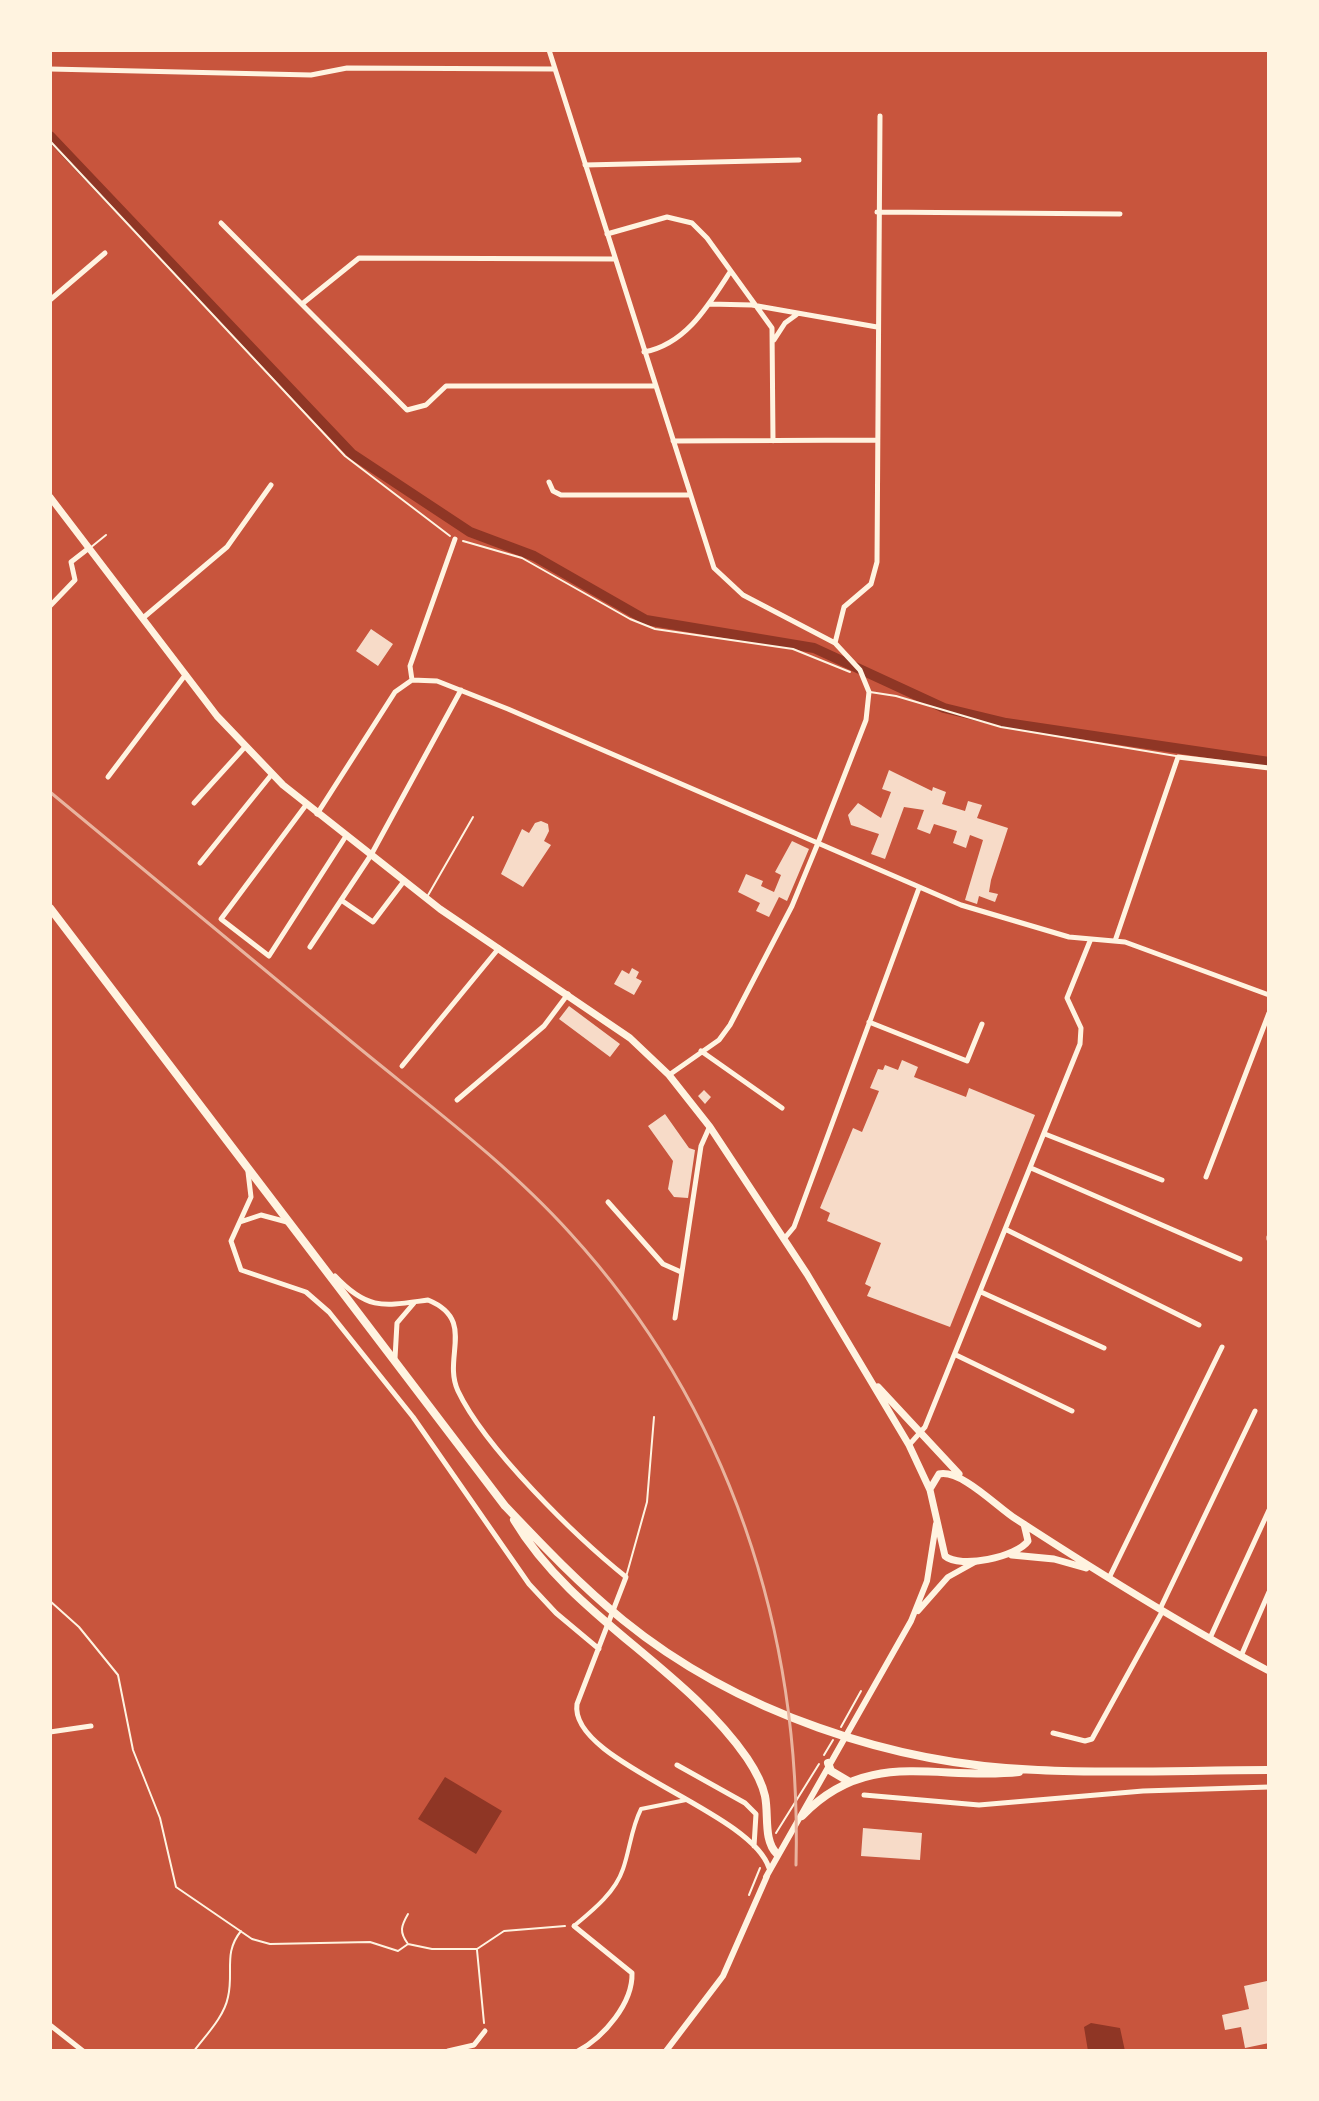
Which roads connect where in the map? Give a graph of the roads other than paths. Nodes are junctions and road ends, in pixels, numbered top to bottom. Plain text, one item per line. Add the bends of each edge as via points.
1 (549, 50) edge
2 (50, 69) edge
3 (554, 69) junction
4 (880, 116) dead end
5 (799, 160) dead end
6 (585, 165) junction
7 (877, 212) junction
8 (1120, 214) dead end
9 (221, 223) dead end
10 (607, 234) junction
11 (105, 253) dead end
12 (615, 259) junction
13 (730, 272) junction
14 (50, 300) edge
15 (302, 304) junction
16 (709, 304) junction
17 (752, 305) junction
18 (798, 314) junction
19 (877, 327) junction
20 (774, 341) junction
21 (644, 352) junction
22 (655, 386) junction
23 (877, 440) junction
24 (673, 441) junction
25 (773, 441) junction
26 (549, 482) dead end
27 (271, 485) dead end
28 (690, 495) junction
29 (50, 497) edge
30 (106, 535) dead end
31 (455, 539) road end
32 (89, 548) junction
33 (50, 606) edge
34 (143, 618) junction
35 (835, 643) junction
36 (186, 674) junction
37 (412, 680) junction
38 (461, 690) junction
39 (869, 692) junction
40 (244, 748) junction
41 (1178, 757) junction
42 (1269, 768) edge
43 (272, 774) junction
44 (108, 777) dead end
45 (194, 803) dead end
46 (306, 805) junction
47 (317, 814) junction
48 (473, 817) dead end
49 (346, 836) junction
50 (818, 843) junction
51 (371, 855) junction
52 (200, 863) dead end
53 (404, 881) junction
54 (919, 888) junction
55 (426, 898) junction
56 (341, 900) junction
57 (50, 908) edge
58 (1090, 941) junction
59 (1115, 941) junction
60 (310, 947) dead end
61 (499, 948) junction
62 (568, 994) junction
63 (1269, 995) edge
64 (1269, 1013) edge
65 (869, 1022) junction
66 (982, 1024) dead end
67 (701, 1051) junction
68 (402, 1066) dead end
69 (669, 1075) junction
70 (457, 1100) dead end
71 (782, 1108) dead end
72 (710, 1127) junction
73 (1045, 1134) junction
74 (246, 1163) junction
75 (1031, 1168) junction
76 (1206, 1177) dead end
77 (1162, 1180) dead end
78 (608, 1202) dead end
79 (239, 1223) junction
80 (292, 1224) junction
81 (1007, 1230) junction
82 (784, 1239) junction
83 (1240, 1259) dead end
84 (322, 1263) junction
85 (681, 1272) junction
86 (981, 1292) junction
87 (414, 1302) junction
88 (675, 1318) dead end
89 (1199, 1325) dead end
90 (1222, 1347) dead end
91 (1104, 1348) dead end
92 (956, 1355) junction
93 (395, 1360) junction
94 (866, 1373) junction
95 (1072, 1411) dead end
96 (1255, 1411) dead end
97 (654, 1417) dead end
98 (920, 1434) junction
99 (909, 1445) junction
100 (966, 1481) junction
101 (930, 1490) junction
102 (505, 1506) junction
103 (1269, 1510) edge
104 (936, 1524) junction
105 (1024, 1524) junction
106 (1004, 1554) junction
107 (977, 1561) junction
108 (626, 1577) junction
109 (1106, 1577) junction
110 (1269, 1592) edge
111 (1161, 1611) junction
112 (911, 1621) junction
113 (1209, 1639) junction
114 (599, 1649) junction
115 (1241, 1656) junction
116 (1269, 1671) edge
117 (91, 1726) dead end
118 (50, 1732) edge
119 (1053, 1733) dead end
120 (828, 1763) junction
121 (677, 1765) dead end
122 (1038, 1770) junction
123 (1269, 1770) edge
124 (851, 1780) junction
125 (1269, 1787) edge
126 (864, 1795) dead end
127 (687, 1800) junction
128 (801, 1818) junction
129 (783, 1844) junction
130 (754, 1846) junction
131 (777, 1854) junction
132 (764, 1857) junction
133 (769, 1868) junction
134 (766, 1877) junction
135 (574, 1926) joint
136 (50, 2025) edge
137 (485, 2031) road end
138 (83, 2051) edge
139 (448, 2051) edge
140 (578, 2051) edge
141 (666, 2051) edge

1 - 3 street
2 - 3 street via 311,75 347,68
3 - 6 street
4 - 7 street
5 - 6 street
6 - 10 street
7 - 8 street
7 - 19 street
9 - 15 street
10 - 12 street
10 - 13 street via 654,219 679,218 701,230
11 - 14 street
12 - 15 street via 359,258
12 - 21 street
13 - 16 street
13 - 17 street
15 - 22 street via 407,410 426,405 446,386
16 - 17 street
16 - 21 street via 678,339
17 - 18 street
17 - 20 street via 765,317
18 - 19 street
18 - 20 street
19 - 23 street
20 - 25 street
21 - 22 street
22 - 24 street
23 - 25 street
23 - 35 street via 876,575 844,607
24 - 25 street
24 - 28 street
26 - 28 street via 561,495
27 - 34 street via 227,547
28 - 35 street via 721,579
29 - 32 main road
30 - 32 lane
31 - 37 street via 410,666
32 - 33 street via 71,562 75,580
32 - 34 main road
34 - 36 main road
35 - 39 street via 860,670
36 - 40 main road
36 - 44 street
37 - 38 street via 437,681
37 - 47 street via 395,692
38 - 50 street
38 - 51 street
39 - 41 lane via 1001,727
39 - 50 street via 866,720
40 - 43 main road
40 - 45 street
41 - 42 street
41 - 59 street
43 - 46 main road
43 - 52 street
46 - 47 main road
46 - 49 street via 221,919 269,956
47 - 49 main road
48 - 55 lane
49 - 51 main road
50 - 54 street
50 - 67 street via 792,906 730,1025
51 - 53 main road
51 - 56 street
53 - 55 main road
53 - 56 street via 373,922
54 - 58 street
54 - 65 street
55 - 61 main road
56 - 60 street
57 - 74 main road
58 - 59 street
58 - 73 street via 1067,998 1081,1040
59 - 63 street
61 - 62 main road
61 - 68 street
62 - 69 main road via 630,1038
62 - 70 street via 544,1026
64 - 76 street
65 - 66 street via 967,1061
65 - 82 street via 794,1227
67 - 69 street
67 - 71 street
69 - 72 main road
72 - 82 main road
72 - 85 street via 703,1135
73 - 75 street
73 - 77 street
74 - 79 street via 251,1197
74 - 80 main road
75 - 81 street
75 - 83 street
78 - 85 street via 663,1264
79 - 80 street via 270,1215
79 - 114 street via 231,1250 241,1270 306,1292 329,1312 413,1417 529,1584
80 - 84 main road
81 - 86 street
81 - 89 street
82 - 94 main road
84 - 87 street via 351,1293 373,1304
84 - 93 main road
85 - 88 street
86 - 91 street
86 - 92 street
87 - 93 street via 401,1314 393,1333
87 - 108 street via 440,1305 455,1324 456,1387 480,1426 575,1532
90 - 109 street
92 - 95 street
92 - 98 street
93 - 102 main road
94 - 98 main road
94 - 99 main road
96 - 111 street
97 - 108 lane via 647,1502
98 - 99 street
98 - 100 main road
99 - 101 main road
100 - 101 main road via 939,1474
100 - 105 main road
101 - 104 main road
102 - 122 main road via 625,1622 695,1670 764,1705 927,1757
102 - 131 main road via 529,1545 589,1608 669,1674 741,1751 762,1783 769,1846
103 - 113 street
104 - 107 main road via 948,1559
104 - 112 street via 927,1581
105 - 106 main road via 1027,1543
105 - 109 main road
106 - 107 main road
106 - 109 main road via 1064,1561
107 - 112 street via 948,1577
108 - 114 street
109 - 111 main road
110 - 115 street
111 - 113 main road
111 - 119 street via 1092,1739
112 - 120 street
113 - 115 main road
114 - 127 street via 577,1704 579,1722 603,1747
115 - 116 main road
117 - 118 street
120 - 124 main road via 831,1771
120 - 128 street
121 - 130 street via 756,1814
122 - 123 main road
122 - 124 main road via 994,1775 881,1771
124 - 128 main road
125 - 126 street via 979,1805
127 - 130 street
127 - 135 street via 641,1809 622,1873 599,1905
128 - 129 street
129 - 131 street
129 - 134 street
130 - 132 street
131 - 132 street
131 - 133 street
132 - 133 street
133 - 134 street
134 - 141 street via 723,1976
135 - 140 street via 632,1973 633,1991 595,2042
136 - 138 street
137 - 139 street via 474,2045

